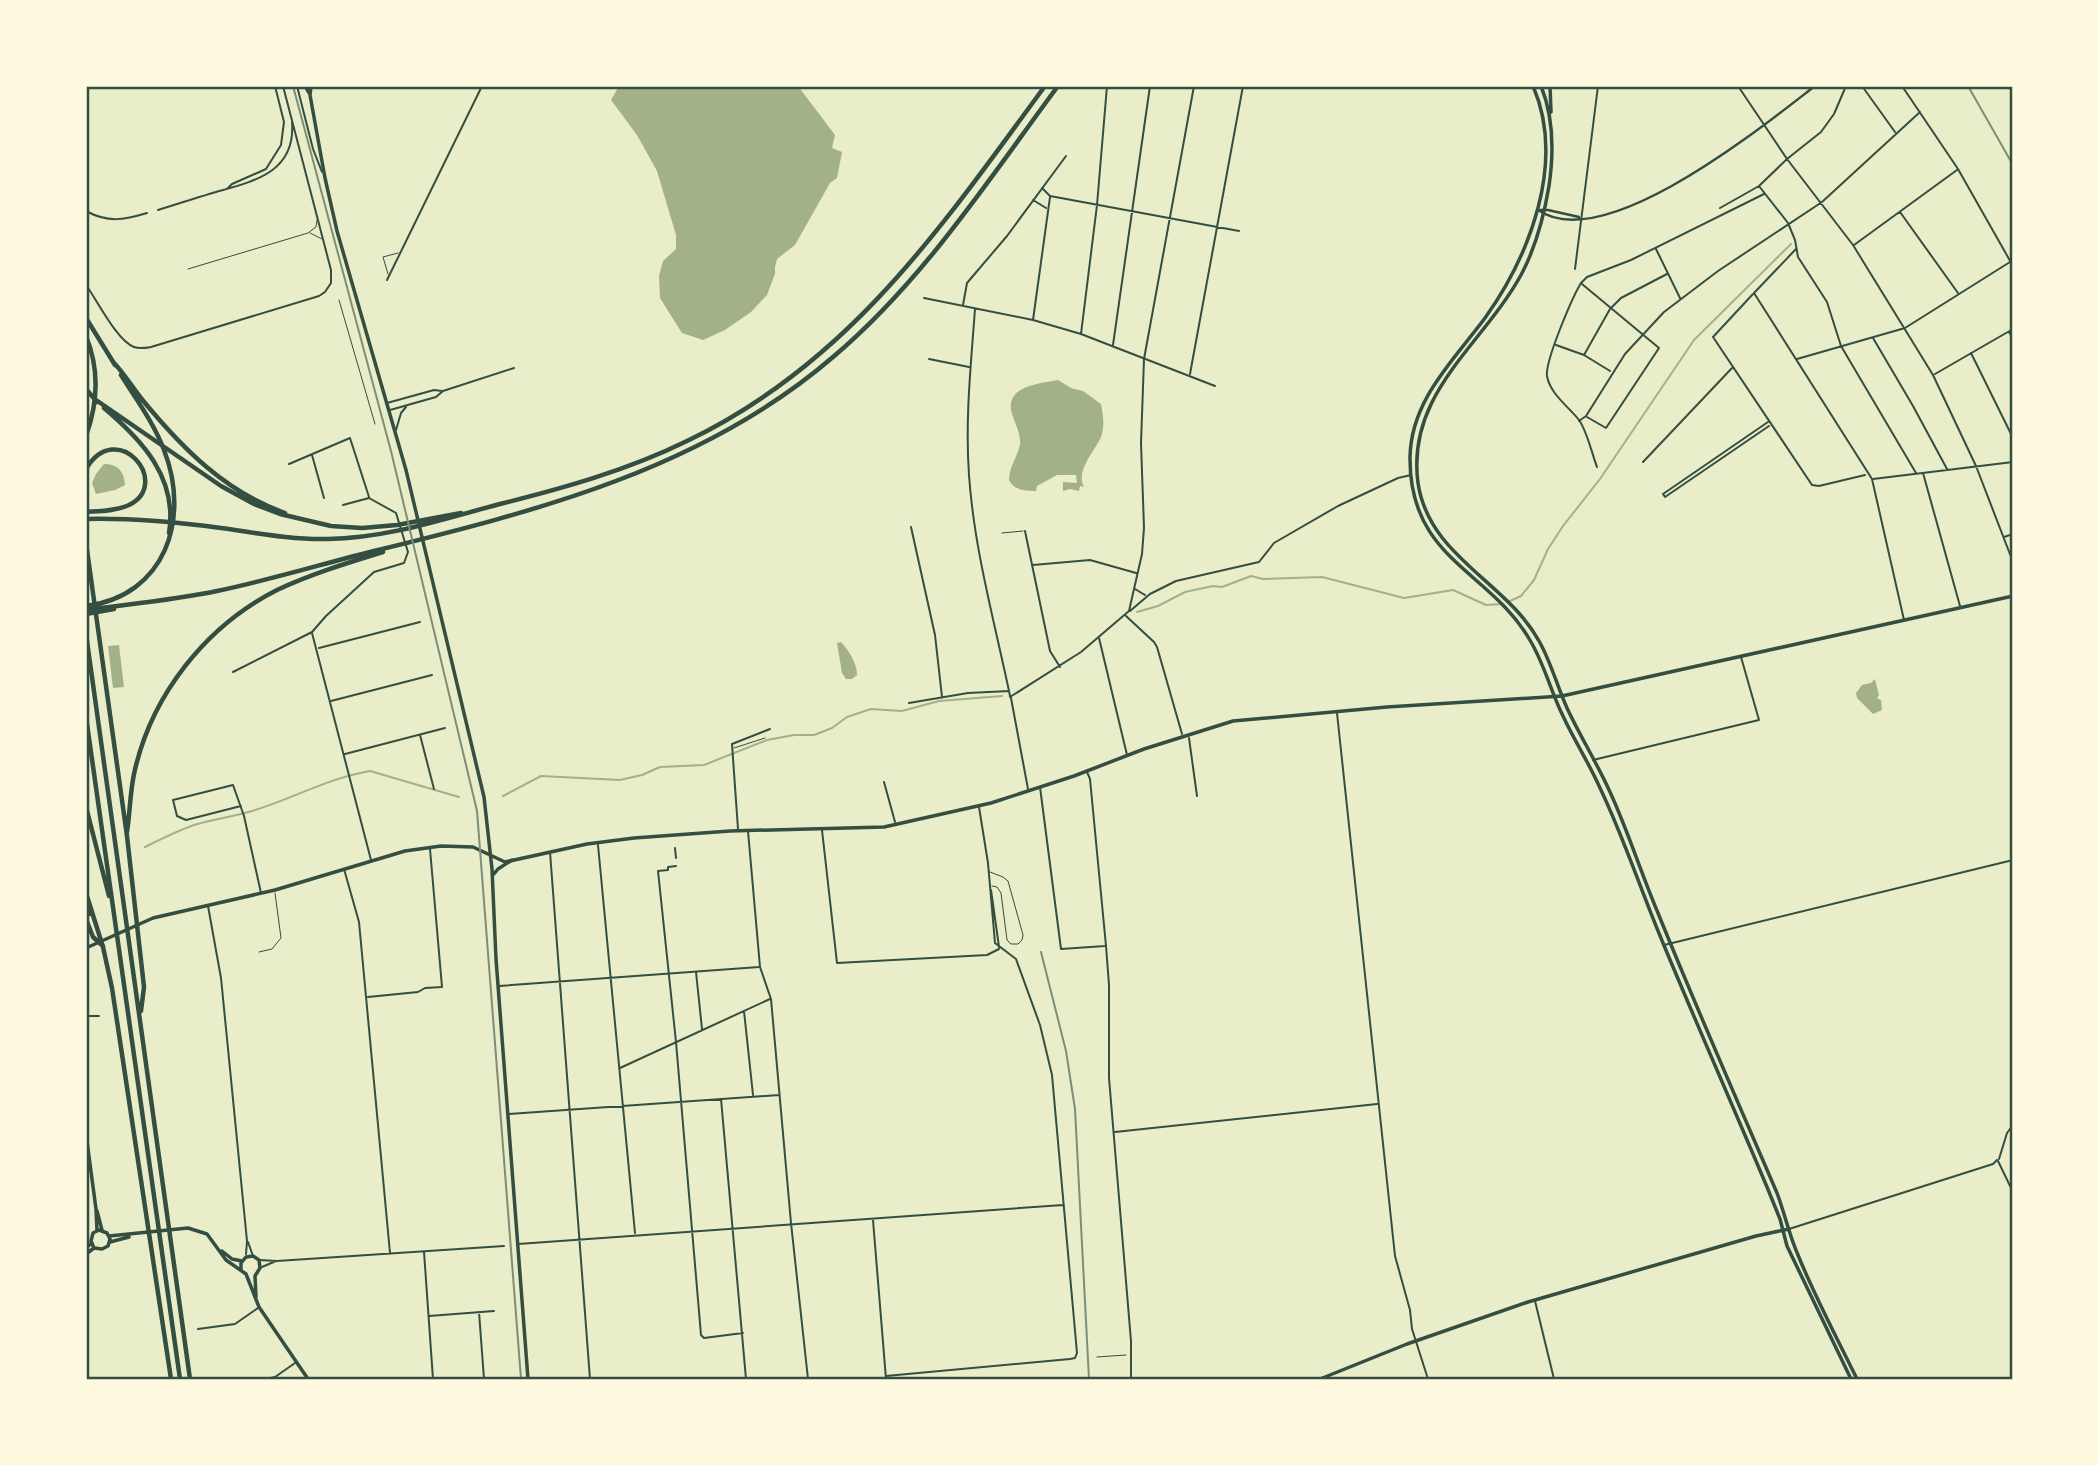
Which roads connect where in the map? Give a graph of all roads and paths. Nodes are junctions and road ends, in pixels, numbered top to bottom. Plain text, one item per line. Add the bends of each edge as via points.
1 (275, 86) edge
2 (284, 86) edge
3 (297, 86) edge
4 (305, 86) edge
5 (311, 86) edge
6 (482, 86) edge
7 (1045, 86) edge
8 (1107, 86) edge
9 (1150, 86) edge
10 (1194, 86) edge
11 (1243, 86) edge
12 (1533, 86) edge
13 (1541, 86) edge
14 (1550, 86) edge
15 (1598, 86) edge
16 (1738, 86) edge
17 (1815, 86) edge
18 (1846, 86) edge
19 (1862, 86) edge
20 (1902, 86) edge
21 (2009, 86) edge
22 (1057, 87) edge
23 (2013, 94) edge
24 (310, 95) junction
25 (1920, 113) junction
26 (1550, 114) junction
27 (291, 117) junction
28 (1764, 126) junction
29 (1896, 132) junction
30 (1066, 156) dead end
31 (1787, 159) junction
32 (1958, 169) junction
33 (325, 178) junction
34 (1759, 186) junction
35 (1042, 188) junction
36 (226, 190) junction
37 (1764, 194) junction
38 (1050, 196) junction
39 (1033, 200) junction
40 (1822, 202) junction
41 (1097, 205) junction
42 (1720, 208) dead end
43 (1047, 209) junction
44 (158, 210) dead end
45 (1538, 210) junction
46 (86, 211) edge
47 (1133, 211) junction
48 (1900, 211) junction
49 (147, 212) dead end
50 (1544, 212) junction
51 (318, 218) junction
52 (1170, 218) junction
53 (1582, 218) junction
54 (1788, 223) junction
55 (1217, 226) junction
56 (1239, 231) dead end
57 (308, 233) junction
58 (323, 240) junction
59 (1853, 245) junction
60 (1656, 248) junction
61 (1796, 249) junction
62 (400, 252) junction
63 (2010, 262) junction
64 (2013, 266) edge
65 (188, 269) dead end
66 (1575, 270) dead end
67 (1667, 274) junction
68 (388, 278) joint
69 (1581, 283) junction
70 (86, 285) edge
71 (1754, 293) junction
72 (1959, 294) junction
73 (925, 298) dead end
74 (1680, 299) junction
75 (339, 300) dead end
76 (962, 306) junction
77 (975, 309) junction
78 (1611, 309) junction
79 (86, 318) edge
80 (1032, 320) junction
81 (1906, 328) junction
82 (2013, 329) edge
83 (2009, 332) junction
84 (1081, 334) junction
85 (1643, 335) junction
86 (86, 336) edge
87 (1872, 338) junction
88 (2013, 339) edge
89 (1555, 344) junction
90 (1113, 346) junction
91 (1841, 346) junction
92 (1971, 353) junction
93 (1584, 355) junction
94 (929, 359) dead end
95 (1144, 359) junction
96 (1797, 359) junction
97 (115, 364) junction
98 (1732, 367) junction
99 (514, 368) dead end
100 (971, 368) junction
101 (1612, 372) junction
102 (1933, 375) junction
103 (1190, 376) junction
104 (1215, 386) dead end
105 (86, 389) edge
106 (443, 391) junction
107 (387, 403) junction
108 (407, 406) junction
109 (389, 410) junction
110 (112, 412) junction
111 (1586, 416) junction
112 (1579, 421) junction
113 (1770, 423) junction
114 (375, 424) dead end
115 (395, 431) junction
116 (86, 436) edge
117 (2013, 438) edge
118 (312, 454) junction
119 (1643, 462) dead end
120 (2013, 462) edge
121 (289, 464) dead end
122 (1976, 466) junction
123 (1597, 467) dead end
124 (86, 469) edge
125 (1947, 470) junction
126 (1922, 472) junction
127 (1916, 473) junction
128 (1867, 474) junction
129 (1411, 475) junction
130 (1872, 479) junction
131 (324, 498) dead end
132 (369, 498) junction
133 (343, 505) dead end
134 (479, 509) junction
135 (86, 512) edge
136 (86, 519) edge
137 (428, 520) junction
138 (397, 527) junction
139 (911, 527) dead end
140 (1025, 531) joint
141 (1002, 533) dead end
142 (2013, 534) edge
143 (2004, 538) junction
144 (86, 543) edge
145 (167, 544) junction
146 (403, 544) junction
147 (2013, 562) edge
148 (1033, 565) junction
149 (1137, 573) junction
150 (1134, 589) junction
151 (2013, 596) edge
152 (1147, 597) junction
153 (106, 607) junction
154 (1961, 608) junction
155 (86, 610) edge
156 (1129, 611) junction
157 (1126, 616) junction
158 (1904, 620) junction
159 (420, 622) dead end
160 (312, 632) junction
161 (86, 634) edge
162 (1099, 637) junction
163 (317, 649) junction
164 (1741, 656) junction
165 (1060, 667) junction
166 (233, 672) dead end
167 (432, 675) dead end
168 (1009, 691) junction
169 (1562, 696) junction
170 (942, 697) junction
171 (1010, 697) junction
172 (1554, 697) junction
173 (331, 701) junction
174 (909, 703) dead end
175 (1337, 711) junction
176 (86, 718) edge
177 (445, 728) dead end
178 (770, 729) dead end
179 (420, 734) junction
180 (1189, 734) junction
181 (1182, 736) junction
182 (765, 738) dead end
183 (732, 749) junction
184 (345, 754) junction
185 (1127, 755) junction
186 (1593, 760) junction
187 (1087, 771) junction
188 (884, 782) dead end
189 (1040, 787) junction
190 (434, 789) dead end
191 (1028, 790) junction
192 (1197, 796) dead end
193 (240, 806) junction
194 (979, 806) junction
195 (86, 807) edge
196 (896, 824) junction
197 (822, 829) junction
198 (748, 830) junction
199 (738, 831) junction
200 (127, 836) junction
201 (598, 842) junction
202 (430, 848) junction
203 (675, 848) dead end
204 (550, 851) junction
205 (491, 856) junction
206 (676, 858) dead end
207 (371, 860) junction
208 (512, 860) junction
209 (2013, 860) edge
210 (676, 866) dead end
211 (344, 868) junction
212 (989, 872) junction
213 (492, 876) junction
214 (990, 886) junction
215 (275, 890) junction
216 (86, 892) edge
217 (261, 893) junction
218 (86, 904) edge
219 (208, 905) junction
220 (113, 906) junction
221 (86, 919) edge
222 (99, 933) junction
223 (1671, 943) junction
224 (1663, 945) junction
225 (1106, 946) junction
226 (103, 947) junction
227 (86, 948) edge
228 (999, 948) junction
229 (259, 952) dead end
230 (760, 967) junction
231 (695, 971) junction
232 (670, 973) junction
233 (611, 977) junction
234 (560, 981) junction
235 (498, 986) junction
236 (366, 997) junction
237 (771, 999) junction
238 (744, 1011) junction
239 (86, 1016) edge
240 (99, 1016) dead end
241 (140, 1019) junction
242 (702, 1030) junction
243 (677, 1042) junction
244 (620, 1068) junction
245 (780, 1094) junction
246 (753, 1096) junction
247 (721, 1099) junction
248 (681, 1101) junction
249 (1378, 1104) junction
250 (624, 1105) junction
251 (570, 1110) junction
252 (508, 1115) junction
253 (2013, 1125) edge
254 (1113, 1132) junction
255 (86, 1134) edge
256 (1997, 1160) junction
257 (2013, 1192) edge
258 (1064, 1205) junction
259 (873, 1219) junction
260 (791, 1223) junction
261 (734, 1227) junction
262 (1789, 1229) junction
263 (1783, 1230) junction
264 (99, 1231) junction
265 (692, 1231) junction
266 (635, 1234) junction
267 (580, 1238) junction
268 (109, 1239) junction
269 (247, 1241) junction
270 (518, 1244) junction
271 (93, 1245) junction
272 (504, 1246) dead end
273 (86, 1248) edge
274 (220, 1250) junction
275 (424, 1251) junction
276 (390, 1253) junction
277 (86, 1254) edge
278 (253, 1256) junction
279 (244, 1259) junction
280 (258, 1259) junction
281 (277, 1261) junction
282 (260, 1268) junction
283 (241, 1269) junction
284 (246, 1274) junction
285 (256, 1274) junction
286 (256, 1297) junction
287 (1535, 1300) junction
288 (259, 1307) junction
289 (494, 1311) dead end
290 (480, 1312) junction
291 (428, 1316) junction
292 (198, 1329) dead end
293 (743, 1334) junction
294 (1415, 1340) junction
295 (1126, 1355) joint
296 (1132, 1355) junction
297 (1097, 1357) dead end
298 (296, 1362) junction
299 (886, 1377) edge
300 (171, 1379) edge
301 (180, 1379) edge
302 (190, 1379) edge
303 (266, 1379) edge
304 (308, 1379) edge
305 (433, 1379) edge
306 (484, 1379) edge
307 (528, 1379) edge
308 (590, 1379) edge
309 (746, 1379) edge
310 (808, 1379) edge
311 (1129, 1379) edge
312 (1320, 1379) edge
313 (1428, 1379) edge
314 (1554, 1379) edge
315 (1851, 1379) edge
316 (1857, 1379) edge

1 - 36 street via 284,122 281,145 266,169
2 - 27 street
3 - 33 street
4 - 24 main road
5 - 24 main road
6 - 62 street
7 - 134 highway via 911,263 855,324 812,362 726,421 655,456 599,477
8 - 41 street
9 - 47 street
10 - 52 street
11 - 55 street
12 - 45 main road via 1543,114 1545,141
13 - 26 main road
14 - 26 main road
15 - 53 street
16 - 28 street
17 - 28 street
18 - 31 street via 1821,132
19 - 29 street
20 - 25 street
21 - 23 street
22 - 146 highway via 898,294 833,358 786,394 726,433 637,474
24 - 33 main road
25 - 29 street
25 - 32 street
26 - 50 main road via 1552,162
27 - 36 street via 291,142 281,163 258,180
27 - 51 street
28 - 31 street
28 - 53 street via 1699,171 1654,195 1606,215
29 - 40 street
30 - 35 street
31 - 34 street
31 - 40 street
32 - 48 street
32 - 63 street
33 - 107 main road
34 - 37 street
34 - 42 street
35 - 38 street
35 - 39 street
36 - 44 street
37 - 54 street
37 - 60 street
38 - 41 street
38 - 43 street
39 - 43 street
39 - 76 street via 967,283
40 - 54 street
40 - 59 street
41 - 47 street
41 - 84 street
43 - 80 street
45 - 50 street
45 - 129 main road via 1509,281 1427,396 1413,432
46 - 49 street via 114,220
47 - 52 street
47 - 90 street
48 - 59 street
48 - 72 street
50 - 53 street
50 - 53 street via 1562,219
50 - 169 main road via 1521,275 1434,395 1424,418 1416,461 1419,489 1445,544 1511,604 1538,639
51 - 57 lane
51 - 58 street
52 - 55 street
52 - 95 street
53 - 66 street
54 - 61 street
54 - 74 street
55 - 56 street
55 - 103 street
57 - 58 lane
57 - 65 lane
58 - 70 street via 332,277 323,294 151,347 130,346
59 - 81 street
60 - 67 street
60 - 69 street
61 - 71 street
61 - 91 street via 1826,302
62 - 68 street
62 - 68 lane via 383,257
63 - 64 street
63 - 72 street
67 - 74 street
67 - 78 street via 1633,290
69 - 78 street
69 - 89 street
71 - 96 street
71 - 98 street via 1713,337
72 - 81 street
73 - 76 street
74 - 85 street
75 - 114 lane
76 - 77 street
77 - 80 street
77 - 100 street
78 - 85 street
78 - 93 street
79 - 97 highway
80 - 84 street
81 - 87 street
81 - 102 street
82 - 83 street
83 - 88 street
83 - 92 street
84 - 90 street
85 - 101 street
85 - 111 street via 1659,348 1606,428
86 - 116 highway via 96,379
87 - 91 street
87 - 125 street
89 - 93 street
89 - 112 street via 1547,376
90 - 95 street
91 - 96 street
91 - 127 street
92 - 102 street
92 - 117 street
93 - 101 street
94 - 100 street
95 - 103 street
95 - 149 street via 1144,528
96 - 128 street
97 - 138 highway via 188,452 240,493 271,508 327,523
97 - 145 highway via 154,428 170,467 174,511
98 - 113 street
98 - 119 street
99 - 106 street
100 - 168 street via 968,450 974,513
101 - 111 street
102 - 122 street
103 - 104 street
105 - 110 highway
106 - 107 street
106 - 108 street
107 - 109 main road
108 - 109 street
108 - 115 street
109 - 115 main road
110 - 138 highway via 238,496 280,514 331,526
110 - 145 highway via 160,471 169,497
111 - 112 street
112 - 123 street
113 - 113 street via 1663,494 1665,497
113 - 128 street via 1815,486
115 - 205 main road via 481,780
118 - 121 street
118 - 131 street
118 - 132 street via 348,438 353,441
120 - 122 street
122 - 125 street
122 - 143 street
124 - 135 highway via 102,452 118,450 133,455 144,474 143,491 133,502 122,508
125 - 126 street
126 - 127 street
126 - 154 street
127 - 130 street
128 - 130 street
129 - 152 street via 1338,506 1274,543 1256,563 1189,577
129 - 172 main road via 1417,504 1435,539 1504,607 1532,643
130 - 158 street
132 - 133 street
132 - 160 street via 398,514 408,552 404,563 369,575
134 - 137 highway
134 - 137 highway
136 - 138 highway via 156,521 314,539 359,538
137 - 138 highway
139 - 170 street via 935,635
140 - 141 lane
140 - 148 street
142 - 143 street
143 - 147 street
144 - 200 highway
145 - 153 highway via 145,580
146 - 153 highway via 216,591
146 - 200 highway via 279,590 233,618 194,654 157,709 143,742
148 - 149 street via 1090,560
148 - 165 street via 1050,651
149 - 150 street
150 - 152 street
150 - 156 street
151 - 154 main road
152 - 156 street
153 - 155 highway
154 - 158 main road
156 - 157 street
157 - 162 street
157 - 181 street via 1157,647
158 - 164 main road
159 - 163 street
160 - 163 street
160 - 166 street
161 - 241 highway
162 - 165 street
162 - 185 street
163 - 173 street
164 - 169 main road
164 - 186 street via 1759,720
165 - 171 street
167 - 173 street
168 - 170 street
168 - 171 street
169 - 172 main road
169 - 186 main road
170 - 174 street
171 - 191 street
172 - 175 main road
172 - 224 main road via 1602,792
173 - 184 street
175 - 180 main road via 1243,719
175 - 249 street
176 - 220 highway
177 - 179 street
178 - 183 street via 736,741
179 - 184 street
179 - 190 street
180 - 181 main road
180 - 192 street
181 - 185 main road
182 - 183 lane
183 - 199 street
184 - 207 street
185 - 187 main road
186 - 223 main road
187 - 189 main road
187 - 225 street
188 - 196 street
189 - 191 main road
189 - 225 street via 1061,949
191 - 194 main road
193 - 193 street via 186,820 177,816 173,800 233,785
193 - 217 street
194 - 196 main road
194 - 212 street
195 - 220 highway
196 - 197 main road
197 - 198 main road
197 - 228 street via 836,962 987,955
198 - 199 main road
198 - 230 street
199 - 201 main road
200 - 241 highway via 144,987
201 - 204 main road
201 - 233 street
202 - 205 main road via 476,847
202 - 207 main road
202 - 236 street via 442,987
203 - 206 street
204 - 208 main road
204 - 234 street
205 - 208 main road
205 - 213 main road
207 - 211 main road
208 - 213 main road
209 - 223 street
210 - 232 street via 658,871
211 - 215 main road
211 - 236 street via 359,922
212 - 214 street
212 - 214 lane via 1008,881 1023,935 1019,943 1007,940 1001,892
213 - 235 main road
214 - 228 street
215 - 217 main road
215 - 229 lane via 281,938 272,949
216 - 222 highway
217 - 219 main road
218 - 222 highway
219 - 227 main road via 143,922
219 - 269 street via 221,978
220 - 301 highway
221 - 226 highway
222 - 226 highway
223 - 224 street
223 - 262 main road
224 - 263 main road
225 - 254 street
226 - 300 highway
228 - 258 street via 1016,959 1046,1046 1056,1103
230 - 231 street
230 - 237 street
231 - 232 street
231 - 242 street
232 - 233 street
232 - 243 street
233 - 234 street
233 - 244 street
234 - 235 street
234 - 251 street
235 - 252 main road
236 - 276 street
237 - 238 street
237 - 245 street
238 - 242 street
238 - 246 street
239 - 240 street
241 - 302 highway
242 - 243 street
243 - 244 street
243 - 248 street
244 - 250 street
245 - 246 street
245 - 260 street
246 - 247 street
247 - 248 street
247 - 261 street
248 - 250 street
248 - 265 street
249 - 254 street
249 - 294 street via 1395,1256
250 - 251 street
250 - 266 street
251 - 252 street
251 - 267 street
252 - 270 main road
253 - 256 street
254 - 296 street
255 - 264 main road
256 - 257 street
256 - 262 street
258 - 259 street
258 - 299 street via 1075,1358
259 - 260 street
259 - 299 street
260 - 261 street
260 - 310 street
261 - 265 street
261 - 293 street
262 - 263 main road
262 - 316 main road via 1799,1260
263 - 287 main road
263 - 315 main road
264 - 268 main road
264 - 271 main road via 92,1235
265 - 266 street
265 - 293 street via 702,1337
266 - 267 street
267 - 270 street
267 - 308 street
268 - 271 main road via 103,1249
268 - 274 main road via 194,1228 207,1234
269 - 278 street
269 - 279 street
270 - 307 main road
271 - 273 main road
271 - 277 main road
272 - 275 street
274 - 279 main road via 232,1259
274 - 283 main road via 229,1263
275 - 276 street
275 - 291 street
276 - 281 street
278 - 279 main road
278 - 280 main road
279 - 283 main road
280 - 281 street
280 - 282 main road
281 - 282 street
282 - 285 main road
283 - 284 main road
284 - 285 main road
284 - 286 main road
285 - 286 main road
286 - 288 main road
287 - 294 main road
287 - 314 street
288 - 292 street via 235,1324
288 - 298 main road
289 - 290 street
290 - 291 street
290 - 306 street
291 - 305 street
293 - 309 street
294 - 312 main road
294 - 313 street
295 - 296 street
295 - 297 lane
296 - 311 street
298 - 303 street
298 - 304 main road

